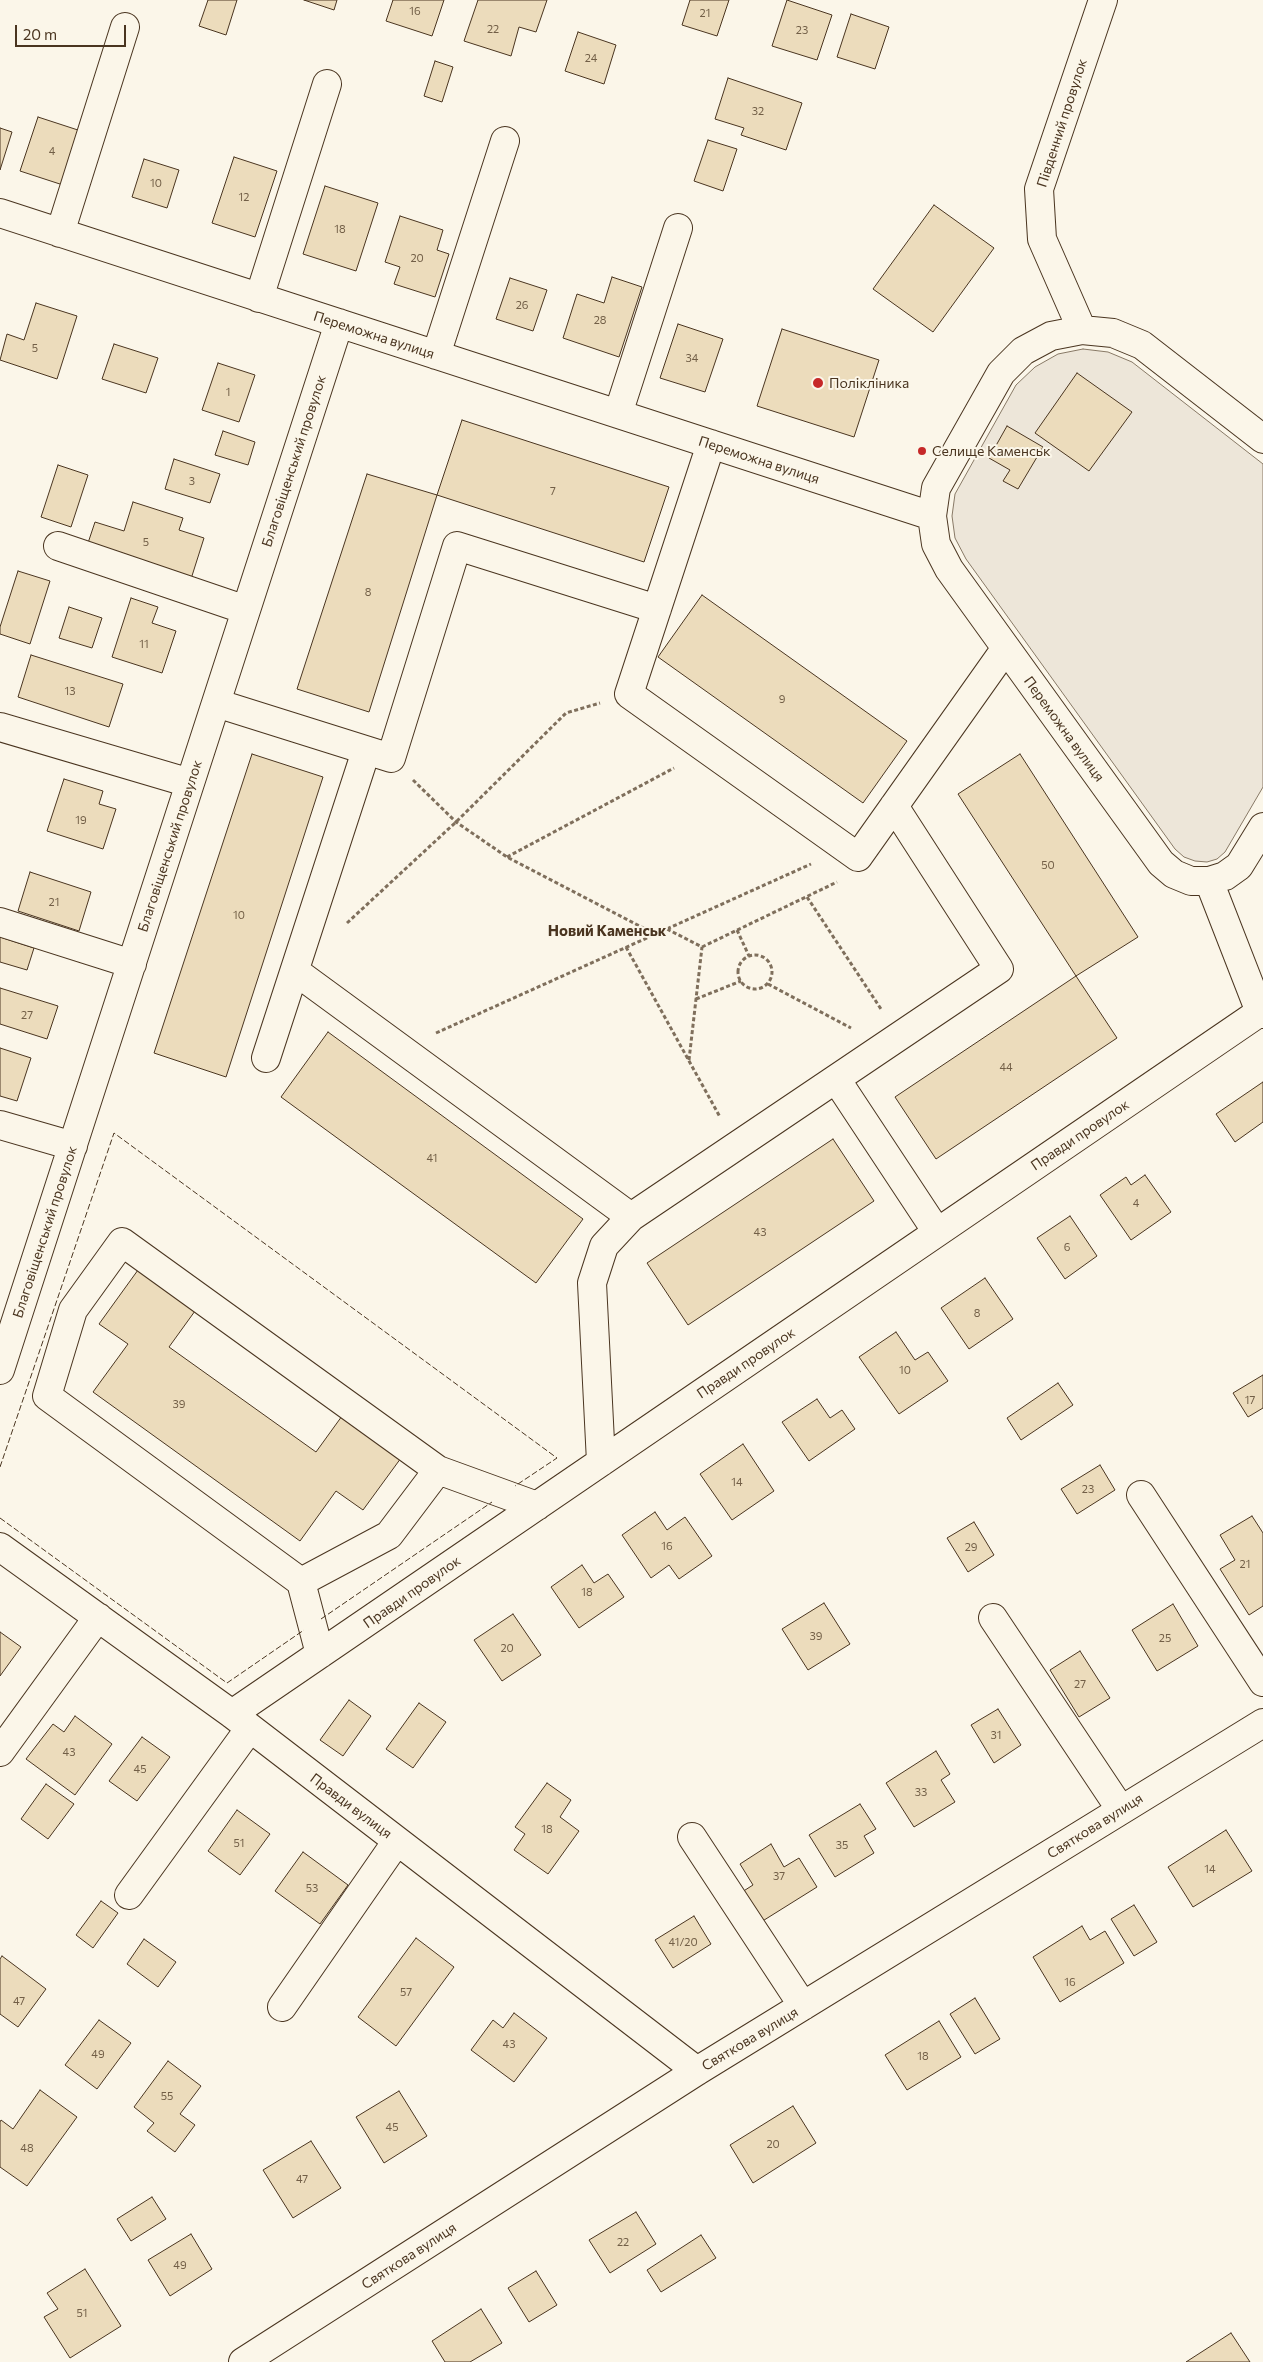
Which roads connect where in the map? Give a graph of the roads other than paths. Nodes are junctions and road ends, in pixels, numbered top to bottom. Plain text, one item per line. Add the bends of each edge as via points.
1 (1103, 0) edge
2 (125, 27) dead end
3 (327, 84) dead end
4 (505, 142) dead end
5 (0, 213) edge
6 (678, 228) dead end
7 (60, 233) junction
8 (260, 298) junction
9 (339, 323) junction
10 (1082, 330) junction
11 (436, 355) junction
12 (618, 414) junction
13 (1263, 439) edge
14 (711, 444) junction
15 (932, 516) junction
16 (58, 546) dead end
17 (657, 609) junction
18 (246, 610) junction
19 (1006, 648) junction
20 (216, 703) junction
21 (0, 727) edge
22 (378, 754) junction
23 (190, 784) junction
24 (894, 806) junction
25 (1263, 827) edge
26 (1209, 881) junction
27 (0, 922) edge
28 (132, 964) junction
29 (295, 971) junction
30 (1262, 1013) edge
31 (266, 1058) dead end
32 (836, 1079) junction
33 (0, 1125) edge
34 (73, 1146) junction
35 (631, 1217) junction
36 (937, 1232) junction
37 (0, 1370) edge
38 (601, 1462) junction
39 (438, 1470) junction
40 (1141, 1495) dead end
41 (536, 1506) junction
42 (0, 1547) edge
43 (301, 1582) junction
44 (98, 1617) junction
45 (993, 1618) dead end
46 (320, 1654) junction
47 (1263, 1682) edge
48 (241, 1721) junction
49 (1263, 1723) edge
50 (0, 1752) edge
51 (1121, 1810) junction
52 (692, 1837) dead end
53 (397, 1841) junction
54 (129, 1895) dead end
55 (803, 2006) junction
56 (282, 2007) dead end
57 (698, 2071) junction
58 (243, 2362) edge

1 - 10 street, Південний провулок via 1039,190 1042,239
2 - 7 street
3 - 8 street
4 - 11 street
5 - 7 street, Переможна вулиця
6 - 12 street
7 - 8 street, Переможна вулиця
8 - 9 street, Переможна вулиця
9 - 11 street, Переможна вулиця
9 - 18 street, Благовіщенський провулок
10 - 13 street via 1113,332 1142,345
10 - 15 street via 1051,336 1023,351 1001,373 936,488
11 - 12 street, Переможна вулиця
12 - 14 street, Переможна вулиця
14 - 15 street, Переможна вулиця
14 - 17 street
15 - 19 street, Переможна вулиця via 936,544 949,569
16 - 18 street
17 - 22 street via 457,546
17 - 24 street via 629,694 858,857
18 - 20 street, Благовіщенський провулок
19 - 24 street
19 - 26 street, Переможна вулиця via 1161,862 1174,874 1191,881
20 - 22 street
20 - 23 street, Благовіщенський провулок
21 - 23 street
22 - 29 street
23 - 28 street, Благовіщенський провулок
24 - 32 street via 999,969
25 - 26 street via 1239,866 1226,876
26 - 30 street
27 - 28 street
28 - 34 street, Благовіщенський провулок
29 - 31 street
29 - 35 street
30 - 36 street, Правди провулок
32 - 35 street
32 - 36 street
33 - 34 street
34 - 37 street, Благовіщенський провулок
35 - 38 street via 604,1246 592,1283
36 - 38 street, Правди провулок
38 - 41 street, Правди провулок
39 - 41 street
39 - 43 street via 389,1534
39 - 43 street via 122,1242 73,1310 47,1396
40 - 47 street
41 - 46 street, Правди провулок
42 - 44 street, Правди вулиця
43 - 46 street
44 - 48 street, Правди вулиця
44 - 50 street
45 - 51 street
46 - 48 street, Правди провулок
48 - 53 street, Правди вулиця
48 - 54 street, Правди провулок
49 - 51 street, Святкова вулиця
51 - 55 street, Святкова вулиця
52 - 55 street
53 - 56 street
53 - 57 street, Правди вулиця
55 - 57 street, Святкова вулиця
57 - 58 street, Святкова вулиця

